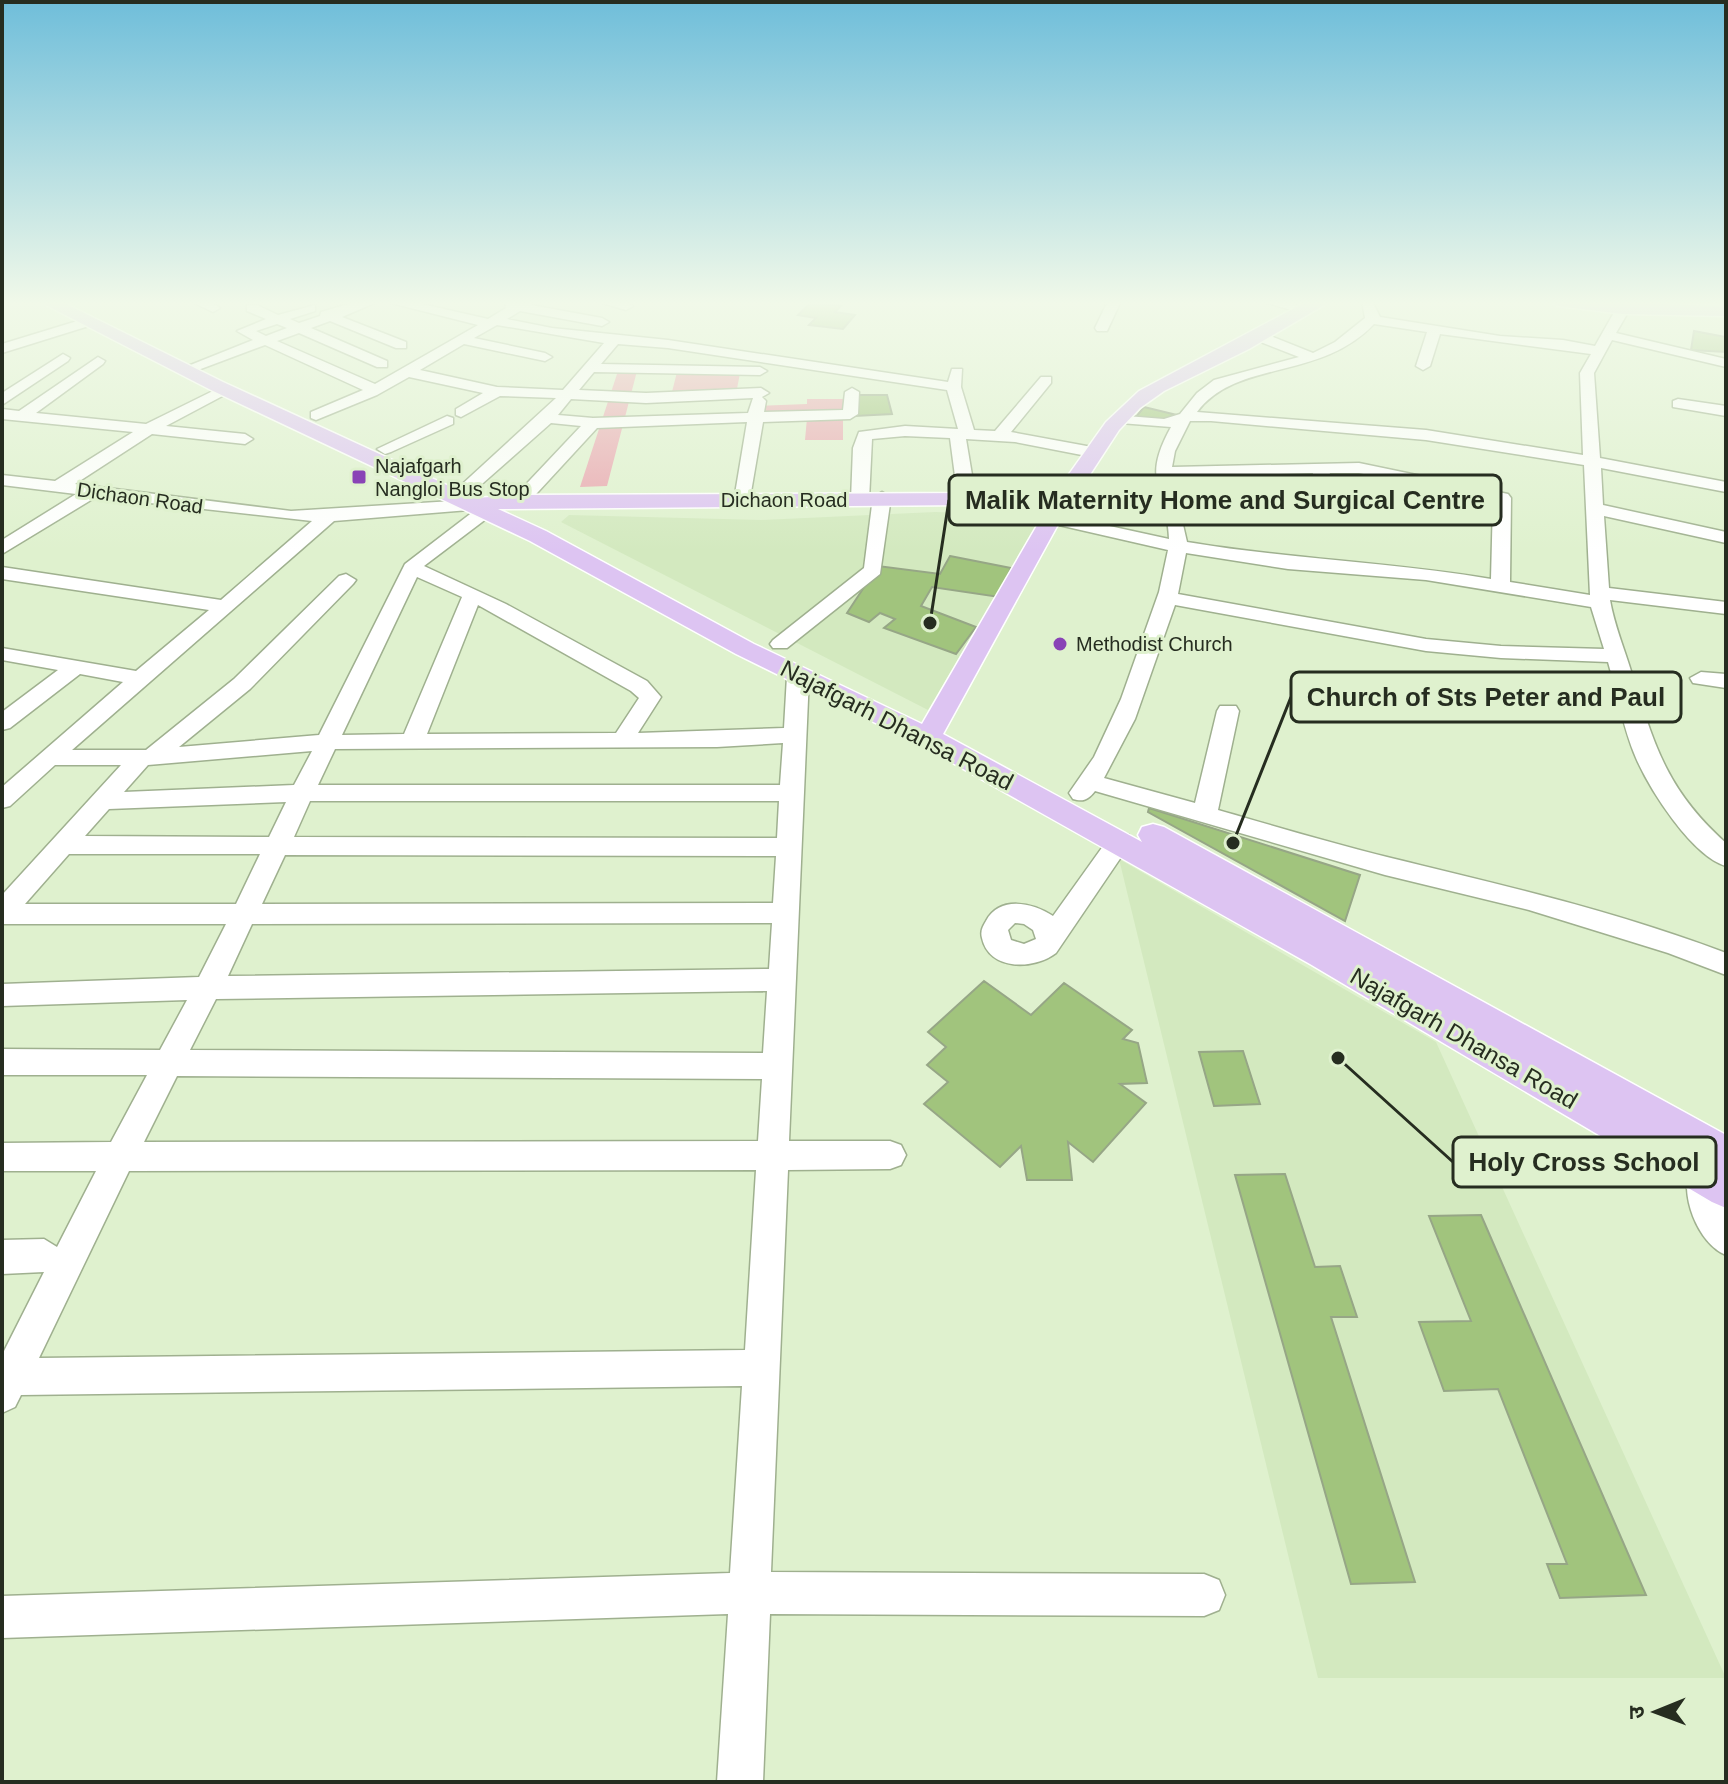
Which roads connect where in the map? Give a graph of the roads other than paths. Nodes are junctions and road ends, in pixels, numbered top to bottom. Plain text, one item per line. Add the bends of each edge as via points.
1 (25, 384) edge
2 (66, 384) edge
3 (219, 384) edge
4 (238, 384) edge
5 (362, 384) edge
6 (385, 384) edge
7 (465, 384) edge
8 (577, 384) edge
9 (762, 384) edge
10 (862, 384) edge
11 (953, 384) edge
12 (956, 384) edge
13 (1042, 384) edge
14 (1163, 384) edge
15 (1220, 384) edge
16 (1588, 384) edge
17 (225, 389) junction
18 (375, 390) junction
19 (497, 391) junction
20 (761, 393) junction
21 (867, 393) junction
22 (568, 395) junction
23 (2, 400) edge
24 (1678, 404) dead end
25 (1726, 411) edge
26 (2, 414) edge
27 (316, 415) junction
28 (22, 416) junction
29 (754, 417) junction
30 (1186, 417) junction
31 (547, 418) junction
32 (1120, 418) junction
33 (593, 423) junction
34 (149, 429) junction
35 (962, 434) junction
36 (999, 436) junction
37 (245, 439) dead end
38 (394, 452) junction
39 (1092, 452) junction
40 (1592, 461) junction
41 (1162, 472) junction
42 (2, 480) edge
43 (58, 487) junction
44 (1726, 487) edge
45 (1068, 490) junction
46 (94, 491) junction
47 (871, 499) junction
48 (967, 499) junction
49 (743, 500) junction
50 (488, 501) junction
51 (1595, 509) junction
52 (329, 516) junction
53 (1050, 518) junction
54 (1726, 538) edge
55 (1178, 547) junction
56 (2, 548) edge
57 (412, 568) junction
58 (2, 573) edge
59 (346, 580) dead end
60 (1500, 587) junction
61 (472, 596) junction
62 (1170, 598) junction
63 (1600, 598) junction
64 (227, 607) junction
65 (1726, 608) edge
66 (780, 644) junction
67 (2, 654) edge
68 (1616, 656) junction
69 (76, 667) junction
70 (798, 676) junction
71 (139, 678) junction
72 (1701, 678) dead end
73 (1726, 681) edge
74 (1228, 711) dead end
75 (2, 723) edge
76 (932, 730) junction
77 (795, 735) junction
78 (413, 741) junction
79 (622, 741) junction
80 (325, 742) junction
81 (49, 757) junction
82 (147, 758) junction
83 (1085, 789) junction
84 (302, 793) junction
85 (792, 793) junction
86 (2, 800) edge
87 (103, 801) junction
88 (1205, 814) junction
89 (1120, 841) junction
90 (61, 845) junction
91 (277, 846) junction
92 (789, 847) junction
93 (1726, 857) edge
94 (244, 912) junction
95 (2, 913) edge
96 (785, 913) junction
97 (1049, 939) dead end
98 (1726, 964) edge
99 (782, 980) junction
100 (208, 988) junction
101 (2, 995) edge
102 (169, 1061) junction
103 (2, 1062) edge
104 (777, 1066) junction
105 (890, 1155) dead end
106 (773, 1156) junction
107 (2, 1157) edge
108 (119, 1158) junction
109 (1718, 1173) edge
110 (1726, 1239) edge
111 (44, 1256) dead end
112 (2, 1257) edge
113 (761, 1368) junction
114 (5, 1383) edge
115 (750, 1593) junction
116 (1204, 1595) dead end
117 (2, 1617) edge
118 (740, 1782) edge

1 - 23 street
2 - 28 street
3 - 17 main road, Najafgarh Dhansa Road
4 - 27 main road
5 - 18 street
6 - 18 street
7 - 19 street
8 - 22 street
9 - 20 street
10 - 21 street
11 - 21 street
12 - 35 street
13 - 36 street
14 - 32 main road
15 - 30 street via 1208,388
16 - 40 street
17 - 34 street
17 - 50 main road, Najafgarh Dhansa Road
18 - 27 street
19 - 22 street
19 - 38 street
20 - 22 street
20 - 29 street
21 - 29 street via 850,414
22 - 31 street
24 - 25 street
26 - 28 street
27 - 38 main road
28 - 34 street
29 - 33 street
29 - 49 street
30 - 32 street via 1165,424
30 - 40 street via 1364,428
30 - 41 street
31 - 33 street
31 - 50 street
32 - 39 main road
33 - 50 street
34 - 37 street
34 - 43 street
35 - 36 street
35 - 47 street via 865,435 861,448
35 - 48 street
36 - 39 street
38 - 50 main road
39 - 45 main road
40 - 44 street
40 - 51 street
41 - 55 street via 1176,515
41 - 60 street via 1321,476 1359,468 1502,498
42 - 43 street, Dichaon Road
43 - 46 street, Dichaon Road
45 - 48 main road, Dichaon Road
45 - 53 main road
46 - 52 street, Dichaon Road via 260,514
46 - 56 street
47 - 48 main road, Dichaon Road
47 - 49 main road, Dichaon Road
47 - 66 street via 873,570
49 - 50 main road, Dichaon Road
50 - 52 street, Dichaon Road
50 - 57 street
50 - 66 main road
50 - 70 main road, Najafgarh Dhansa Road via 538,536
51 - 54 street
51 - 63 street
52 - 64 street
53 - 55 street
53 - 76 main road
55 - 60 street
55 - 62 street
57 - 61 street
57 - 80 street
58 - 64 street
59 - 82 street via 242,684
60 - 63 street
61 - 78 street
61 - 79 street via 639,686 650,697
62 - 68 street via 1426,645
62 - 83 street via 1122,721
63 - 65 street
63 - 68 street
64 - 71 street
66 - 76 main road
67 - 69 street
68 - 93 street via 1647,757 1697,831
69 - 71 street
69 - 75 street
70 - 76 main road, Najafgarh Dhansa Road
70 - 77 street
71 - 81 street
72 - 73 street
74 - 88 street
76 - 83 main road
76 - 89 main road, Najafgarh Dhansa Road
77 - 79 street
77 - 85 street
78 - 79 street
78 - 80 street
80 - 82 street
80 - 84 street
81 - 82 street
81 - 86 street
82 - 87 street
83 - 88 street
83 - 109 main road
84 - 85 street
84 - 87 street
84 - 91 street
85 - 92 street
87 - 90 street
88 - 98 street via 1385,866 1529,900
89 - 97 street
89 - 109 main road, Najafgarh Dhansa Road
90 - 91 street
90 - 95 street
91 - 92 street
91 - 94 street
92 - 96 street
94 - 95 street
94 - 96 street
94 - 100 street
96 - 99 street
99 - 100 street
99 - 104 street
100 - 101 street
100 - 102 street
102 - 103 street
102 - 104 street
102 - 108 street
104 - 106 street
105 - 106 street
106 - 108 street
106 - 113 street
107 - 108 street
108 - 114 street
109 - 110 street via 1702,1194
111 - 112 street
113 - 114 street
113 - 115 street
115 - 116 street
115 - 117 street
115 - 118 street

